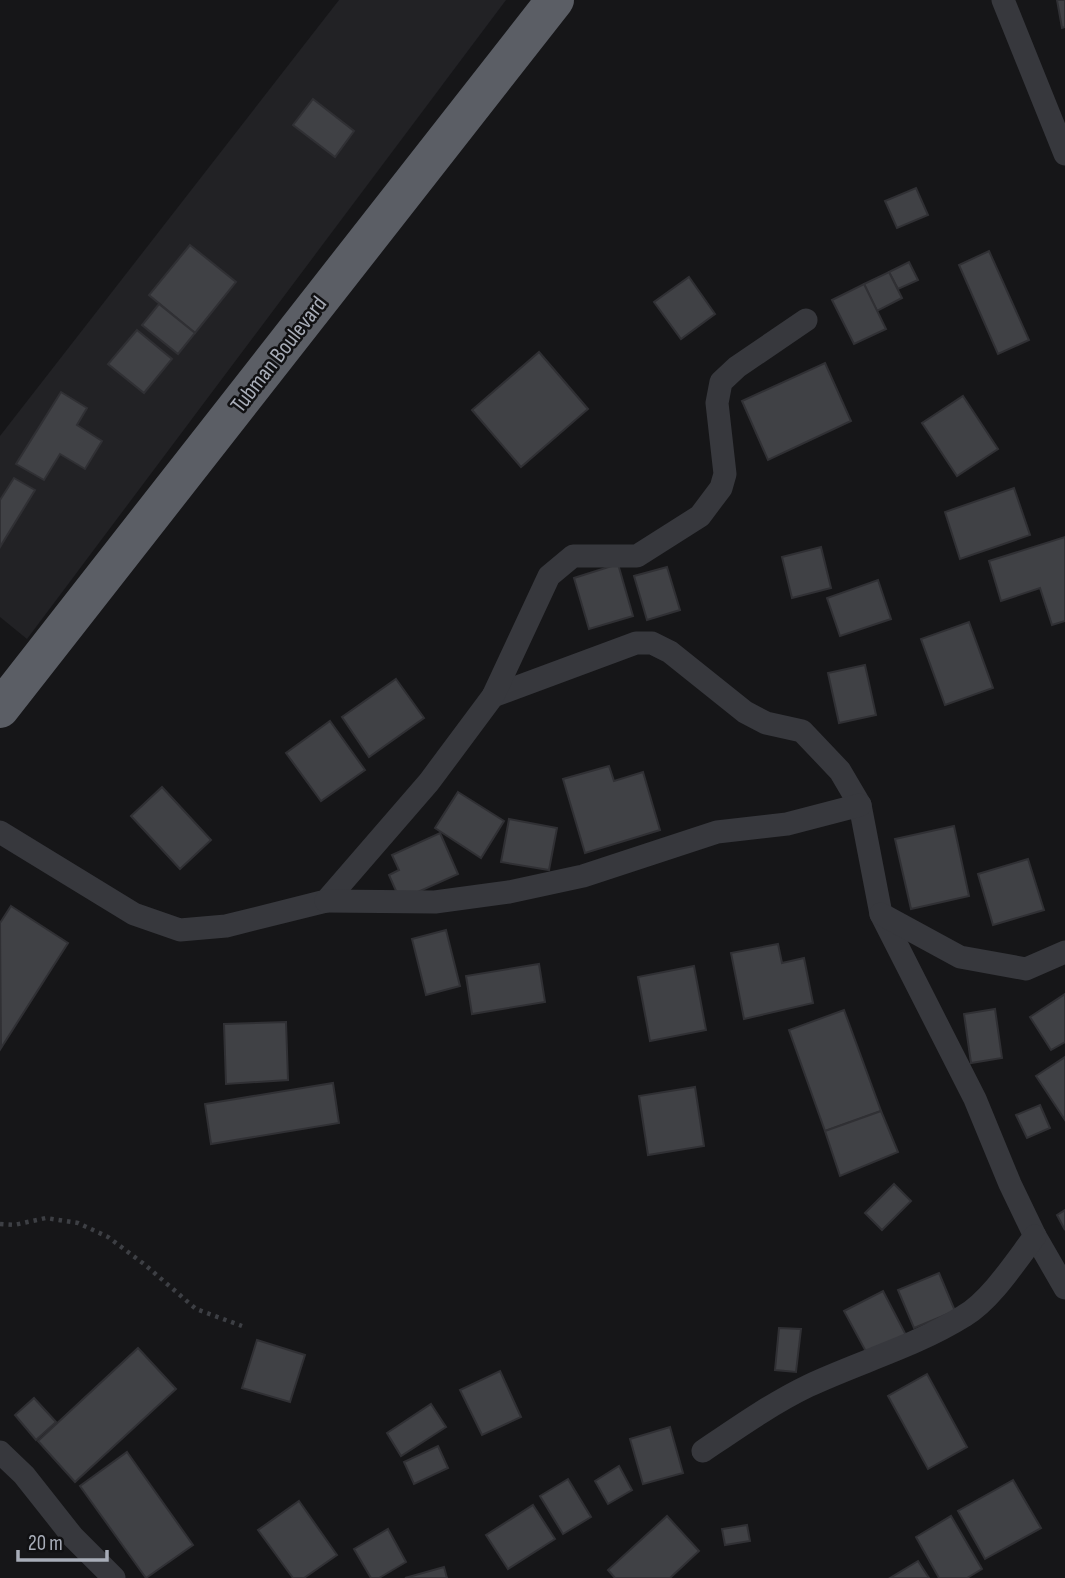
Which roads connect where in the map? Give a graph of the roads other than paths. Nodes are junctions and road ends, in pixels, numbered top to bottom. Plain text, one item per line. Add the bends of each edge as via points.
1 (555, 0) edge
2 (1003, 0) edge
3 (1065, 154) edge
4 (806, 320) dead end
5 (493, 696) junction
6 (0, 709) edge
7 (860, 805) junction
8 (0, 832) edge
9 (326, 901) junction
10 (881, 914) junction
11 (1065, 952) edge
12 (1035, 1236) junction
13 (1065, 1288) edge
14 (704, 1451) dead end
15 (0, 1452) edge
16 (114, 1578) edge

1 - 6 highway, Tubman Boulevard
2 - 3 street
4 - 5 street via 721,382 717,403 725,474 721,488 700,516 637,556 573,556 549,576
5 - 7 street via 636,643 652,643 745,712 766,723 802,731 840,771
5 - 9 street via 429,782
7 - 9 street via 787,824 717,832 583,876 509,892 435,902
7 - 10 street
8 - 9 street via 134,914 180,929 226,926
10 - 11 street via 960,957 1026,969
10 - 12 street via 975,1099
12 - 13 street
12 - 14 street via 995,1288 966,1315 808,1386
15 - 16 street

